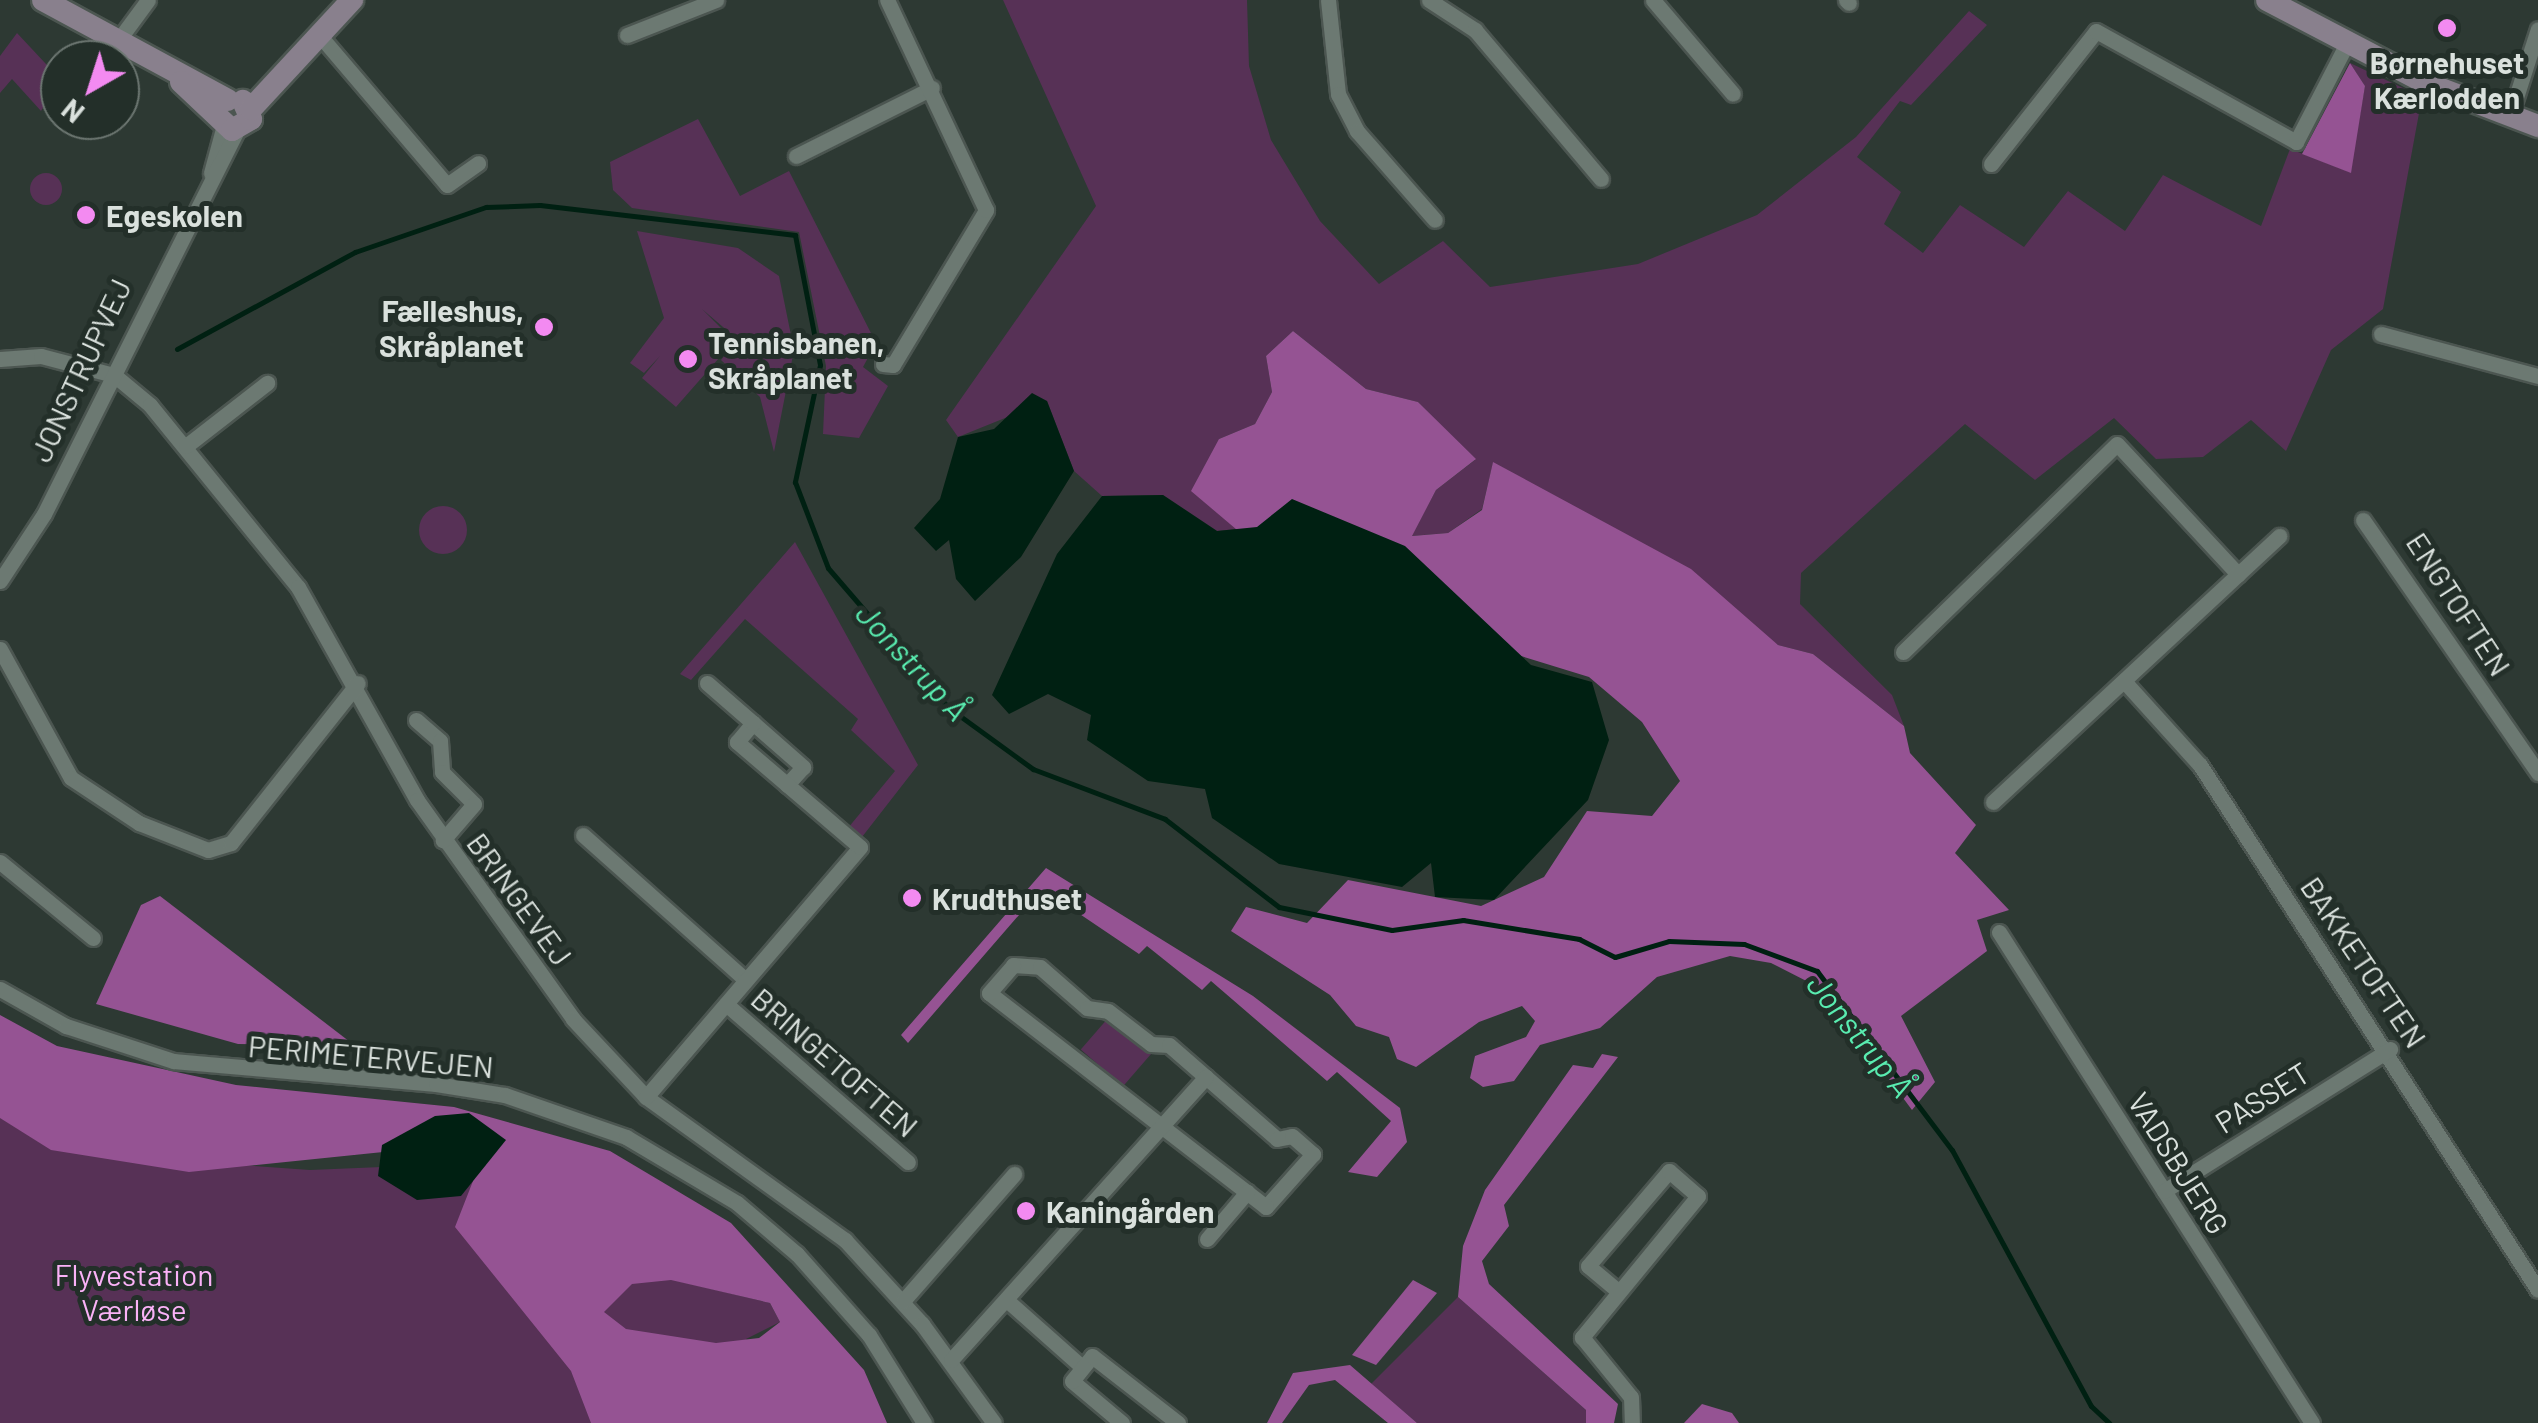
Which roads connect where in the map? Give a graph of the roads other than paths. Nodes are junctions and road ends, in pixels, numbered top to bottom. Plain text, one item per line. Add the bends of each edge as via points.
1 (44, 0) edge
2 (148, 0) edge
3 (352, 0) edge
4 (716, 0) edge
5 (887, 0) edge
6 (1328, 0) edge
7 (1430, 0) edge
8 (1653, 0) edge
9 (2268, 0) edge
10 (2538, 29) edge
11 (626, 34) dead end
12 (320, 37) junction
13 (120, 38) junction
14 (2347, 43) junction
15 (932, 88) junction
16 (1733, 94) dead end
17 (234, 114) junction
18 (2510, 116) junction
19 (2538, 126) edge
20 (796, 156) dead end
21 (478, 163) dead end
22 (1991, 164) dead end
23 (1601, 179) dead end
24 (1435, 220) dead end
25 (2381, 334) dead end
26 (0, 359) edge
27 (883, 364) dead end
28 (114, 376) junction
29 (2538, 376) edge
30 (267, 383) dead end
31 (186, 446) junction
32 (2363, 520) dead end
33 (2279, 536) dead end
34 (2238, 574) junction
35 (0, 581) edge
36 (0, 650) edge
37 (1903, 652) dead end
38 (2124, 680) junction
39 (358, 683) junction
40 (707, 683) dead end
41 (416, 720) dead end
42 (752, 723) junction
43 (2538, 772) edge
44 (786, 785) junction
45 (1994, 802) dead end
46 (583, 835) dead end
47 (443, 840) junction
48 (0, 862) edge
49 (2000, 932) dead end
50 (93, 938) dead end
51 (746, 980) junction
52 (0, 989) edge
53 (726, 1004) junction
54 (2390, 1049) junction
55 (1206, 1077) junction
56 (646, 1097) junction
57 (1167, 1125) junction
58 (908, 1162) dead end
59 (1014, 1174) dead end
60 (2164, 1191) junction
61 (1247, 1192) junction
62 (1207, 1239) dead end
63 (2538, 1290) edge
64 (1618, 1291) junction
65 (903, 1301) junction
66 (1010, 1303) junction
67 (951, 1360) junction
68 (1082, 1368) junction
69 (924, 1423) edge
70 (994, 1423) edge
71 (1122, 1423) edge
72 (1178, 1423) edge
73 (1632, 1423) edge
74 (2312, 1423) edge

1 - 13 street
2 - 13 street
3 - 12 street
4 - 11 street
5 - 15 street
6 - 24 street via 1338,94 1358,131
7 - 23 street via 1475,30
8 - 16 street
9 - 14 street
10 - 18 street
12 - 17 street via 290,72
12 - 21 street via 446,185
13 - 17 street
14 - 18 street
14 - 22 street via 2296,142 2096,31
15 - 20 street
15 - 27 street via 986,210 892,366
17 - 28 street, JONSTRUPVEJ via 209,182
18 - 19 street
25 - 29 street
26 - 28 street via 42,356
28 - 31 street, BRINGEVEJ
28 - 35 street, JONSTRUPVEJ
30 - 31 street
31 - 39 street, BRINGEVEJ via 287,572
32 - 43 street, ENGTOFTEN
33 - 34 street
34 - 37 street via 2118,444
34 - 38 street
36 - 39 street via 71,778 140,823 208,850 231,844
38 - 45 street
38 - 54 street, BAKKETOFTEN via 2200,765
39 - 47 street, BRINGEVEJ
40 - 42 street
41 - 47 street via 440,742 442,772 474,804
42 - 44 street, BRINGETOFTEN via 737,742
42 - 44 street via 803,767
44 - 51 street, BRINGETOFTEN via 860,847
46 - 51 street, BRINGETOFTEN
47 - 56 street, BRINGEVEJ via 573,1020
48 - 50 street
49 - 60 street, VADSBJERG
51 - 53 street, BRINGETOFTEN
52 - 69 street, PERIMETERVEJEN via 66,1026 173,1061 505,1095 626,1137 738,1203 798,1254 869,1335
53 - 56 street, BRINGETOFTEN
53 - 58 street, BRINGETOFTEN
54 - 60 street, PASSET
54 - 63 street, BAKKETOFTEN
55 - 57 street
55 - 57 street via 1169,1045 1150,1044 1108,1011 1087,1008 1040,967 1013,965 989,993
55 - 61 street via 1278,1139 1292,1136 1313,1154 1266,1207
56 - 65 street, BRINGEVEJ via 792,1196
57 - 61 street
57 - 66 street
59 - 65 street
60 - 74 street, VADSBJERG
61 - 62 street
64 - 64 street via 1588,1266 1669,1171 1698,1196
64 - 73 street via 1582,1336 1631,1398
65 - 67 street, BRINGEVEJ
66 - 67 street
66 - 68 street
67 - 70 street, BRINGEVEJ
68 - 71 street via 1072,1380
68 - 72 street via 1092,1356

